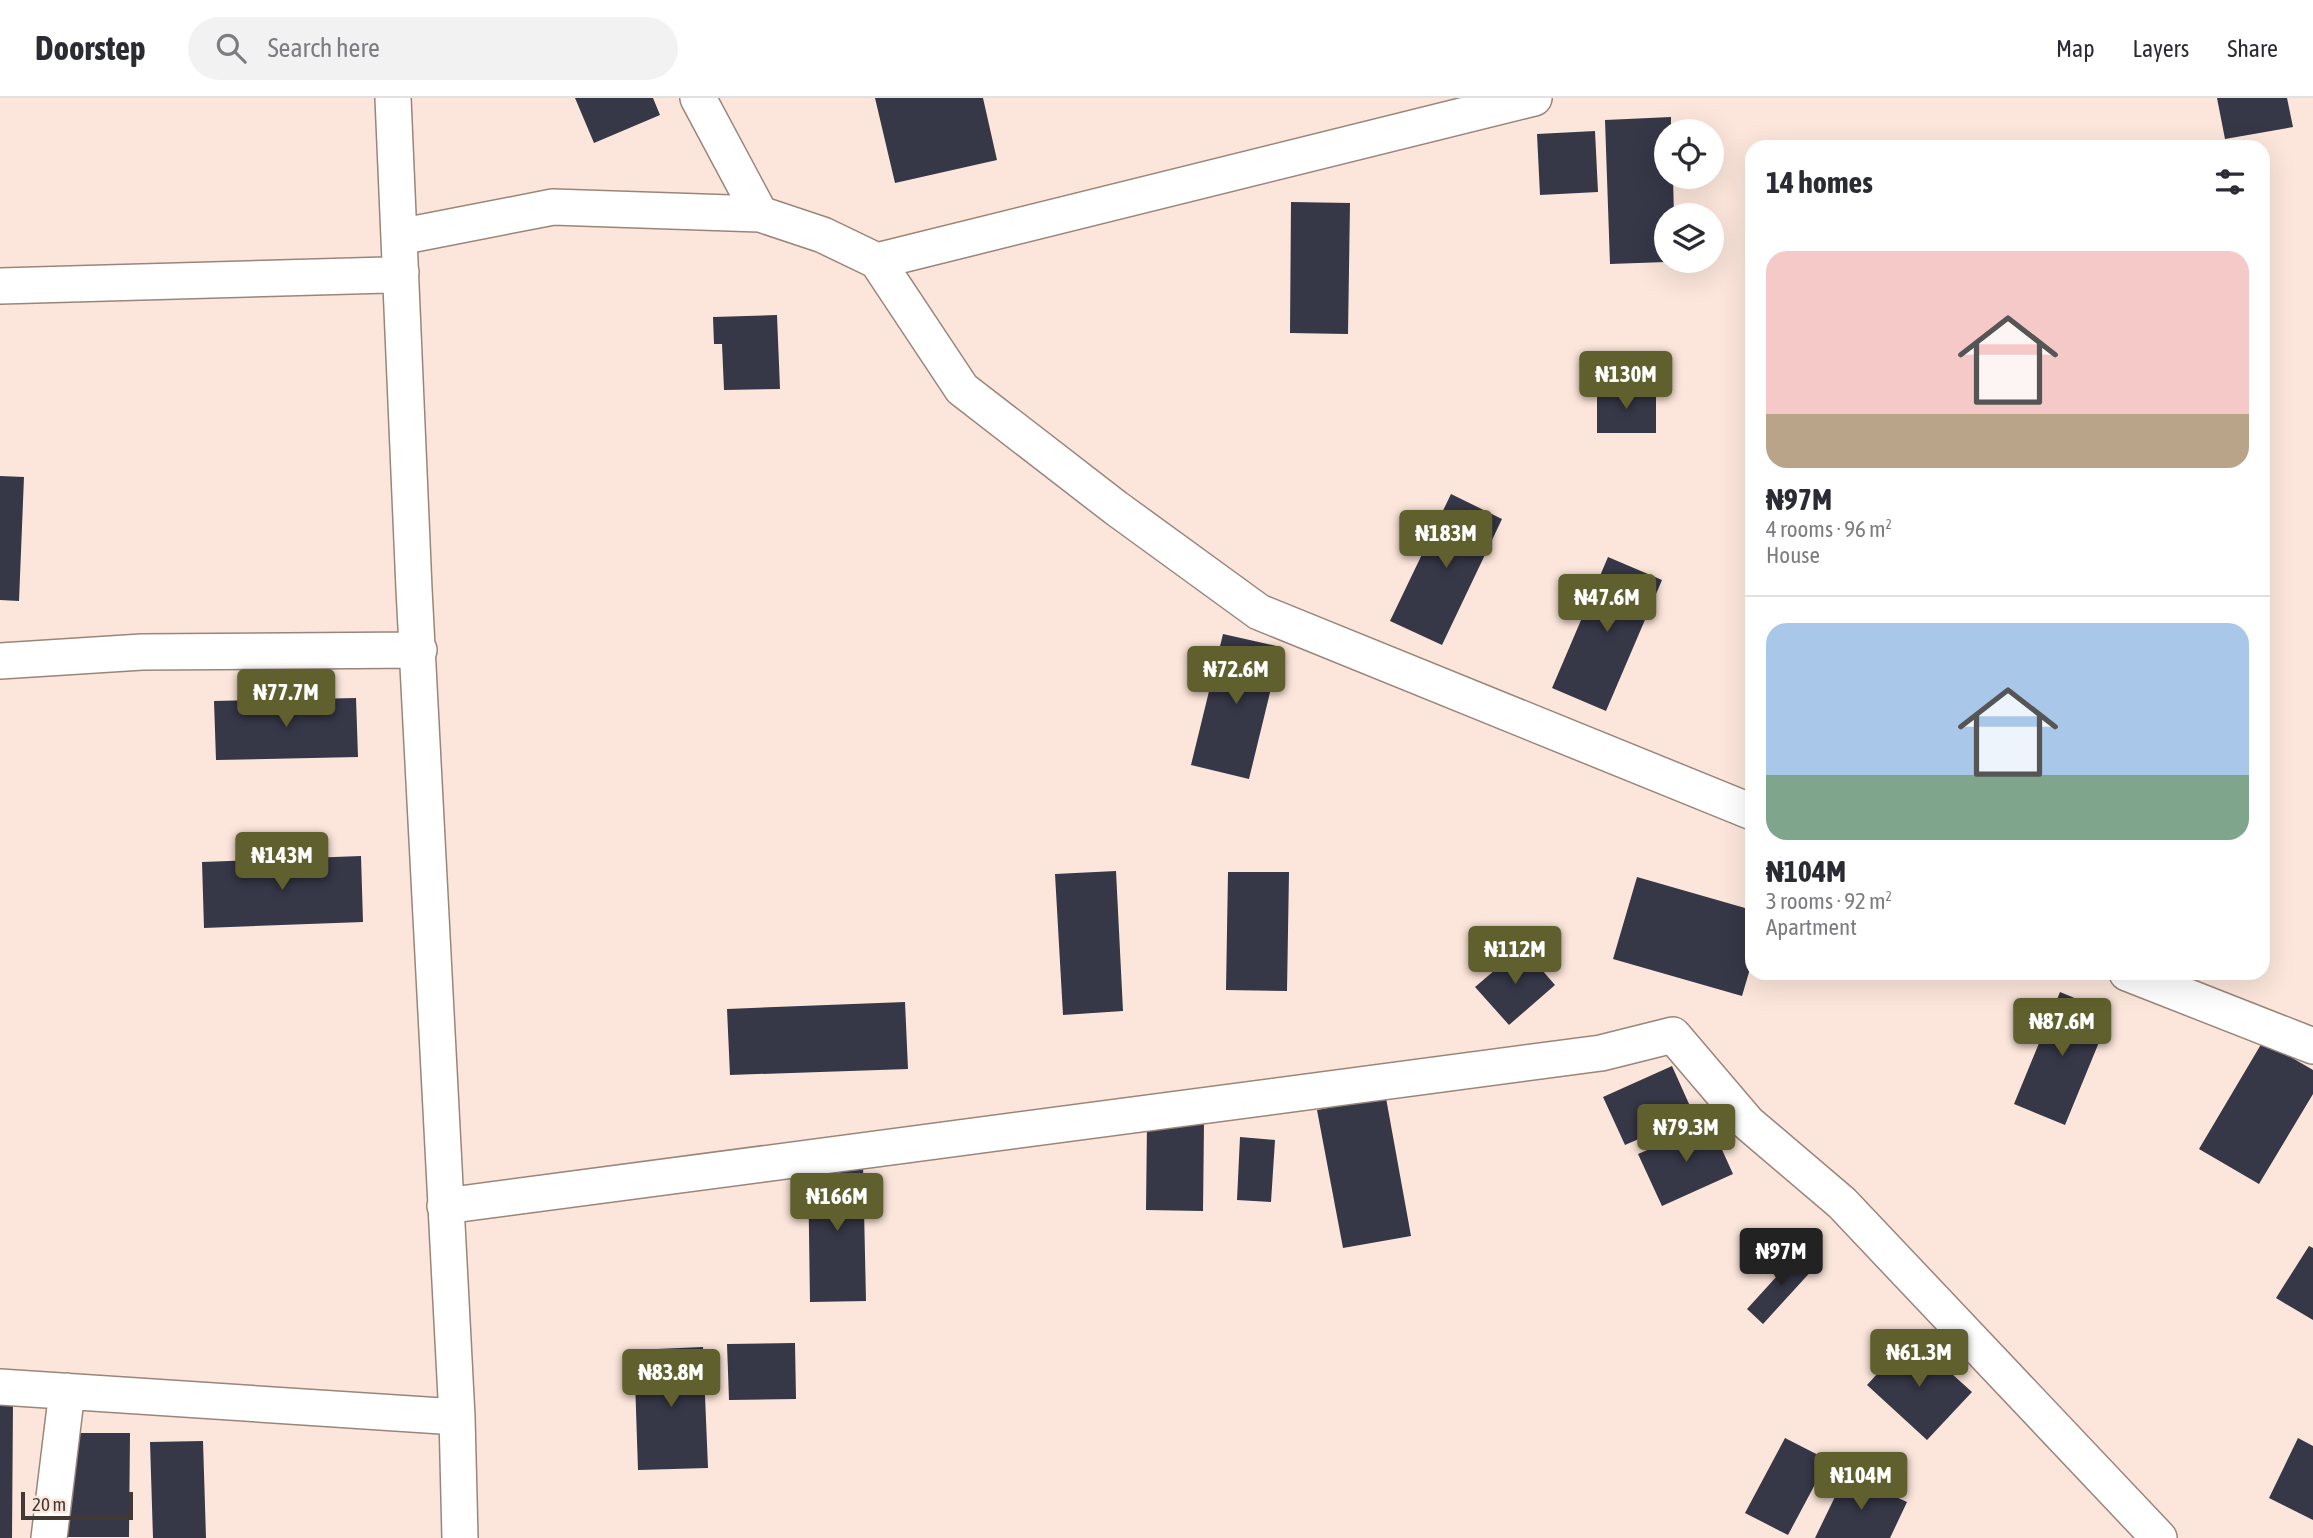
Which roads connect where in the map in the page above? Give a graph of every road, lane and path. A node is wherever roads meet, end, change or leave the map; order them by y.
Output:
1 (393, 98) edge
2 (698, 98) edge
3 (1534, 98) edge
4 (760, 215) junction
5 (399, 237) junction
6 (877, 261) junction
7 (401, 272) junction
8 (0, 286) edge
9 (419, 650) junction
10 (0, 661) edge
11 (1745, 808) edge
12 (2145, 980) edge
13 (2313, 1046) edge
14 (445, 1206) junction
15 (0, 1387) edge
16 (67, 1391) junction
17 (457, 1417) junction
18 (49, 1538) edge
19 (460, 1538) edge
20 (2159, 1538) edge

1 - 5 street
2 - 4 street
3 - 6 street
4 - 5 street
4 - 6 street
5 - 7 street
6 - 11 street
7 - 8 street
7 - 9 street
9 - 10 street
9 - 14 street
12 - 13 street
14 - 17 street
14 - 20 street
15 - 16 street
16 - 17 street
16 - 18 street
17 - 19 street

